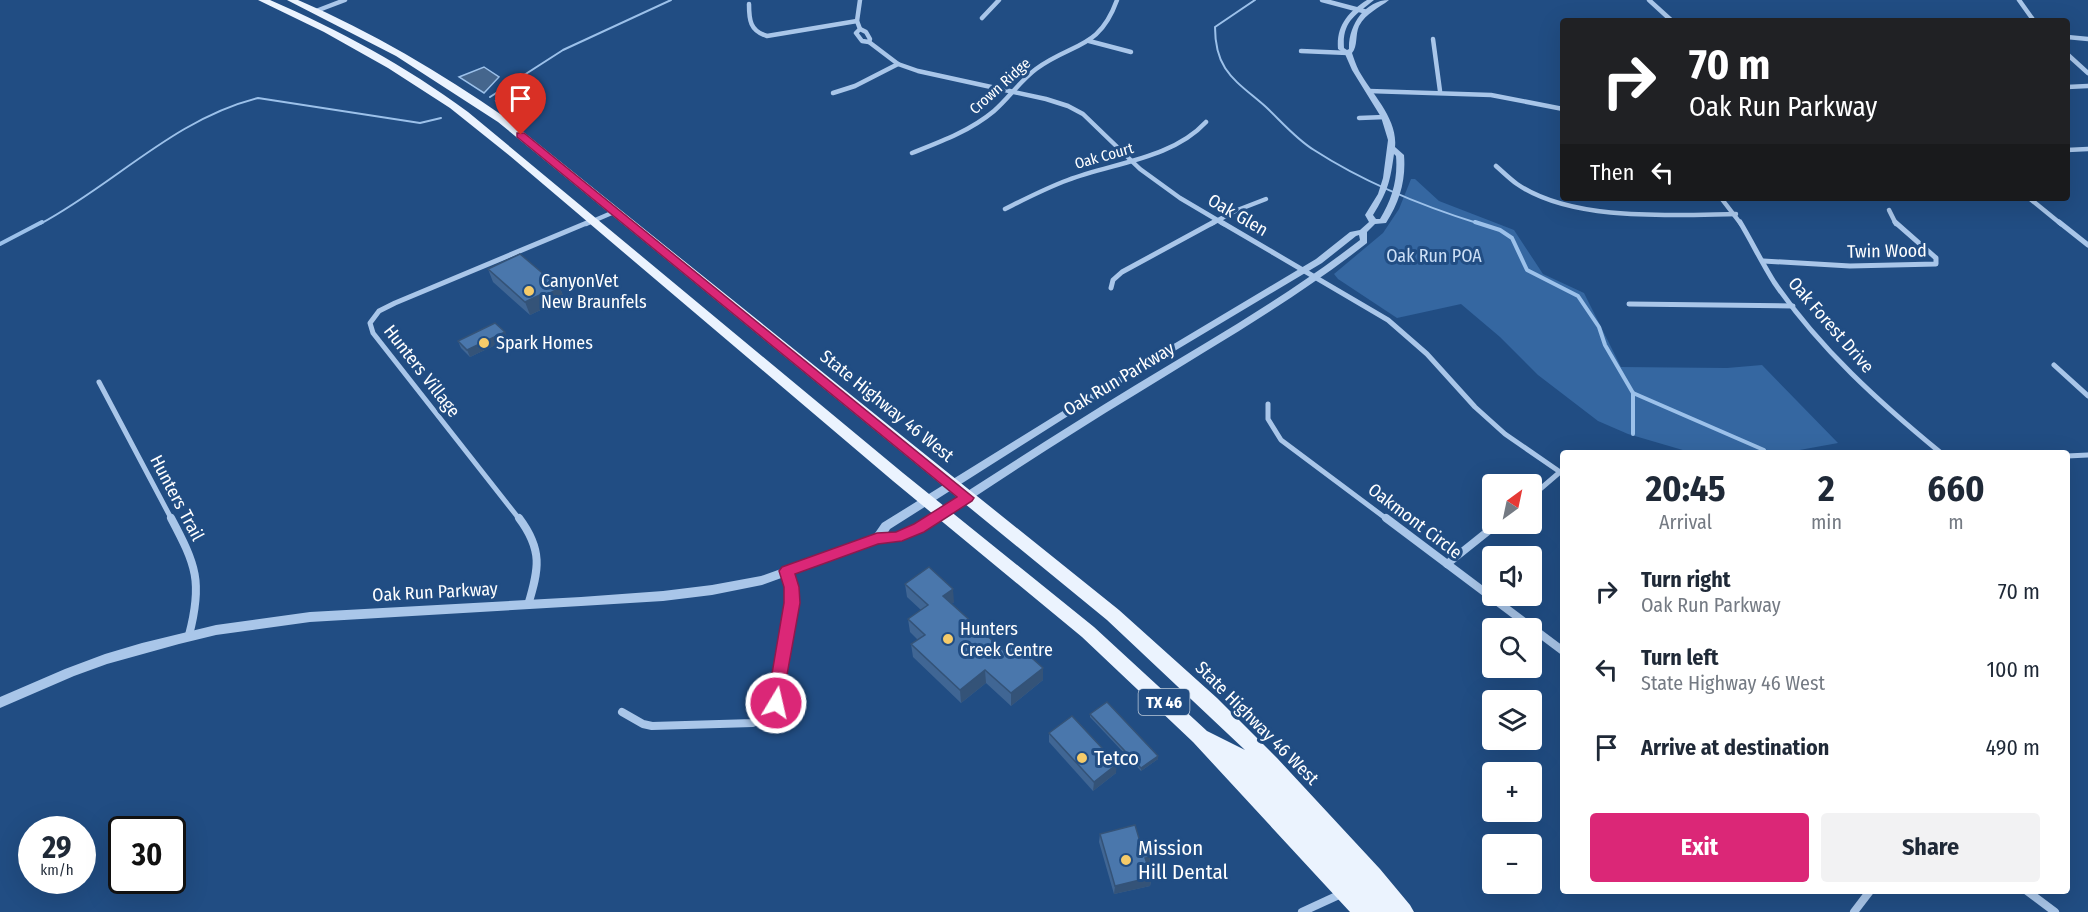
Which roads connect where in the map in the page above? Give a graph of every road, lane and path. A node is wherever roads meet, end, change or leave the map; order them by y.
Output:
1 (291, 0) edge
2 (345, 0) edge
3 (860, 0) edge
4 (999, 0) edge
5 (1117, 0) edge
6 (1322, 0) edge
7 (1371, 0) edge
8 (1386, 0) edge
9 (1649, 0) edge
10 (2019, 0) edge
11 (264, 1) edge
12 (749, 4) dead end
13 (1356, 9) junction
14 (316, 11) junction
15 (1367, 12) junction
16 (982, 18) dead end
17 (1669, 18) edge
18 (2032, 18) edge
19 (856, 21) junction
20 (2070, 37) edge
21 (1433, 39) dead end
22 (2088, 39) edge
23 (1089, 42) junction
24 (1301, 51) dead end
25 (1131, 52) dead end
26 (1348, 53) junction
27 (2070, 57) edge
28 (898, 64) junction
29 (2088, 73) edge
30 (2088, 86) edge
31 (2070, 87) edge
32 (1369, 91) junction
33 (1440, 91) junction
34 (1013, 92) junction
35 (834, 93) dead end
36 (1560, 108) edge
37 (1385, 117) junction
38 (1359, 118) dead end
39 (1206, 122) dead end
40 (1392, 149) junction
41 (2088, 149) edge
42 (2070, 150) edge
43 (912, 153) dead end
44 (1131, 161) junction
45 (1496, 166) dead end
46 (1266, 199) dead end
47 (1560, 201) edge
48 (1562, 201) edge
49 (1725, 201) edge
50 (2034, 201) edge
51 (1005, 209) dead end
52 (1889, 210) dead end
53 (614, 212) junction
54 (1736, 214) junction
55 (593, 220) junction
56 (1217, 220) junction
57 (1373, 222) junction
58 (1364, 232) junction
59 (2088, 245) edge
60 (1763, 261) junction
61 (1304, 269) junction
62 (1315, 276) junction
63 (1111, 288) dead end
64 (1629, 304) dead end
65 (1793, 306) junction
66 (2054, 364) dead end
67 (99, 382) dead end
68 (2088, 396) edge
69 (1268, 404) dead end
70 (1937, 450) edge
71 (2088, 455) edge
72 (2070, 456) edge
73 (1560, 472) edge
74 (1560, 475) edge
75 (952, 486) junction
76 (1542, 488) edge
77 (967, 498) junction
78 (937, 506) junction
79 (1484, 534) edge
80 (877, 539) junction
81 (1447, 564) junction
82 (787, 571) junction
83 (528, 605) junction
84 (189, 635) junction
85 (1560, 649) edge
86 (0, 703) edge
87 (622, 712) dead end
88 (1200, 736) junction
89 (1372, 876) junction
90 (1347, 892) junction
91 (1868, 894) edge
92 (2031, 894) edge
93 (1302, 912) edge
94 (1364, 912) edge
95 (1386, 912) edge
96 (1403, 912) edge
97 (1854, 912) edge
98 (2055, 912) edge

1 - 14 main road, State Highway 46 West / TX 46
2 - 14 street
3 - 19 street
4 - 16 street
5 - 23 street, Crown Ridge
6 - 13 street
7 - 13 street, Oak Run Parkway
8 - 15 street
9 - 17 street
10 - 18 street
11 - 14 main road
11 - 55 main road, TX 46
12 - 19 street
13 - 15 street
13 - 26 street, Oak Run Parkway
14 - 53 main road, State Highway 46 West / TX 46
15 - 26 street
19 - 28 street, Oak Glen
20 - 22 street
21 - 33 street
23 - 25 street
23 - 34 street, Crown Ridge
24 - 26 street
26 - 32 street, Oak Run Parkway
27 - 29 street
28 - 34 street, Oak Glen
28 - 35 street
30 - 31 street
32 - 33 street
32 - 37 street, Oak Run Parkway
33 - 36 street
34 - 43 street, Crown Ridge
34 - 44 street, Oak Glen
37 - 38 street
37 - 40 street, Oak Run Parkway
39 - 44 street, Oak Court
40 - 57 street, Oak Run Parkway
40 - 57 street, Oak Run Parkway
41 - 42 street
44 - 51 street, Oak Court
44 - 56 street, Oak Glen
45 - 47 street
46 - 56 street
48 - 54 street
49 - 54 street, Oak Forest Drive
50 - 59 street
52 - 60 street, Twin Wood
53 - 55 street, Hunters Village
53 - 75 main road, State Highway 46 West / TX 46
54 - 60 street, Oak Forest Drive
55 - 78 main road, TX 46
55 - 83 street, Hunters Village
56 - 61 street, Oak Glen
56 - 63 street
57 - 58 street, Oak Run Parkway
58 - 61 street, Oak Run Parkway
58 - 62 street, Oak Run Parkway
60 - 65 street, Oak Forest Drive
61 - 62 street, Oak Glen
61 - 75 street, Oak Run Parkway
62 - 73 street, Oak Glen
62 - 77 street, Oak Run Parkway
64 - 65 street
65 - 70 street, Oak Forest Drive
66 - 68 street
67 - 84 street, Hunters Trail
69 - 81 street, Oakmont Circle
71 - 72 street
74 - 76 street
75 - 77 main road, State Highway 46 West / TX 46
75 - 78 street, Oak Run Parkway
77 - 78 street, Oak Run Parkway
77 - 89 main road, State Highway 46 West / TX 46
78 - 80 street, Oak Run Parkway
78 - 80 street, Oak Run Parkway
78 - 88 main road, TX 46
79 - 81 street
80 - 82 street, Oak Run Parkway
81 - 85 street, Oakmont Circle
82 - 83 street, Oak Run Parkway
82 - 87 street
83 - 84 street, Oak Run Parkway
84 - 86 street, Oak Run Parkway
88 - 89 main road
88 - 90 main road, TX 46
89 - 96 main road, State Highway 46 West / TX 46
90 - 93 street
90 - 94 main road, TX 46
90 - 95 main road
91 - 97 street
92 - 98 street

